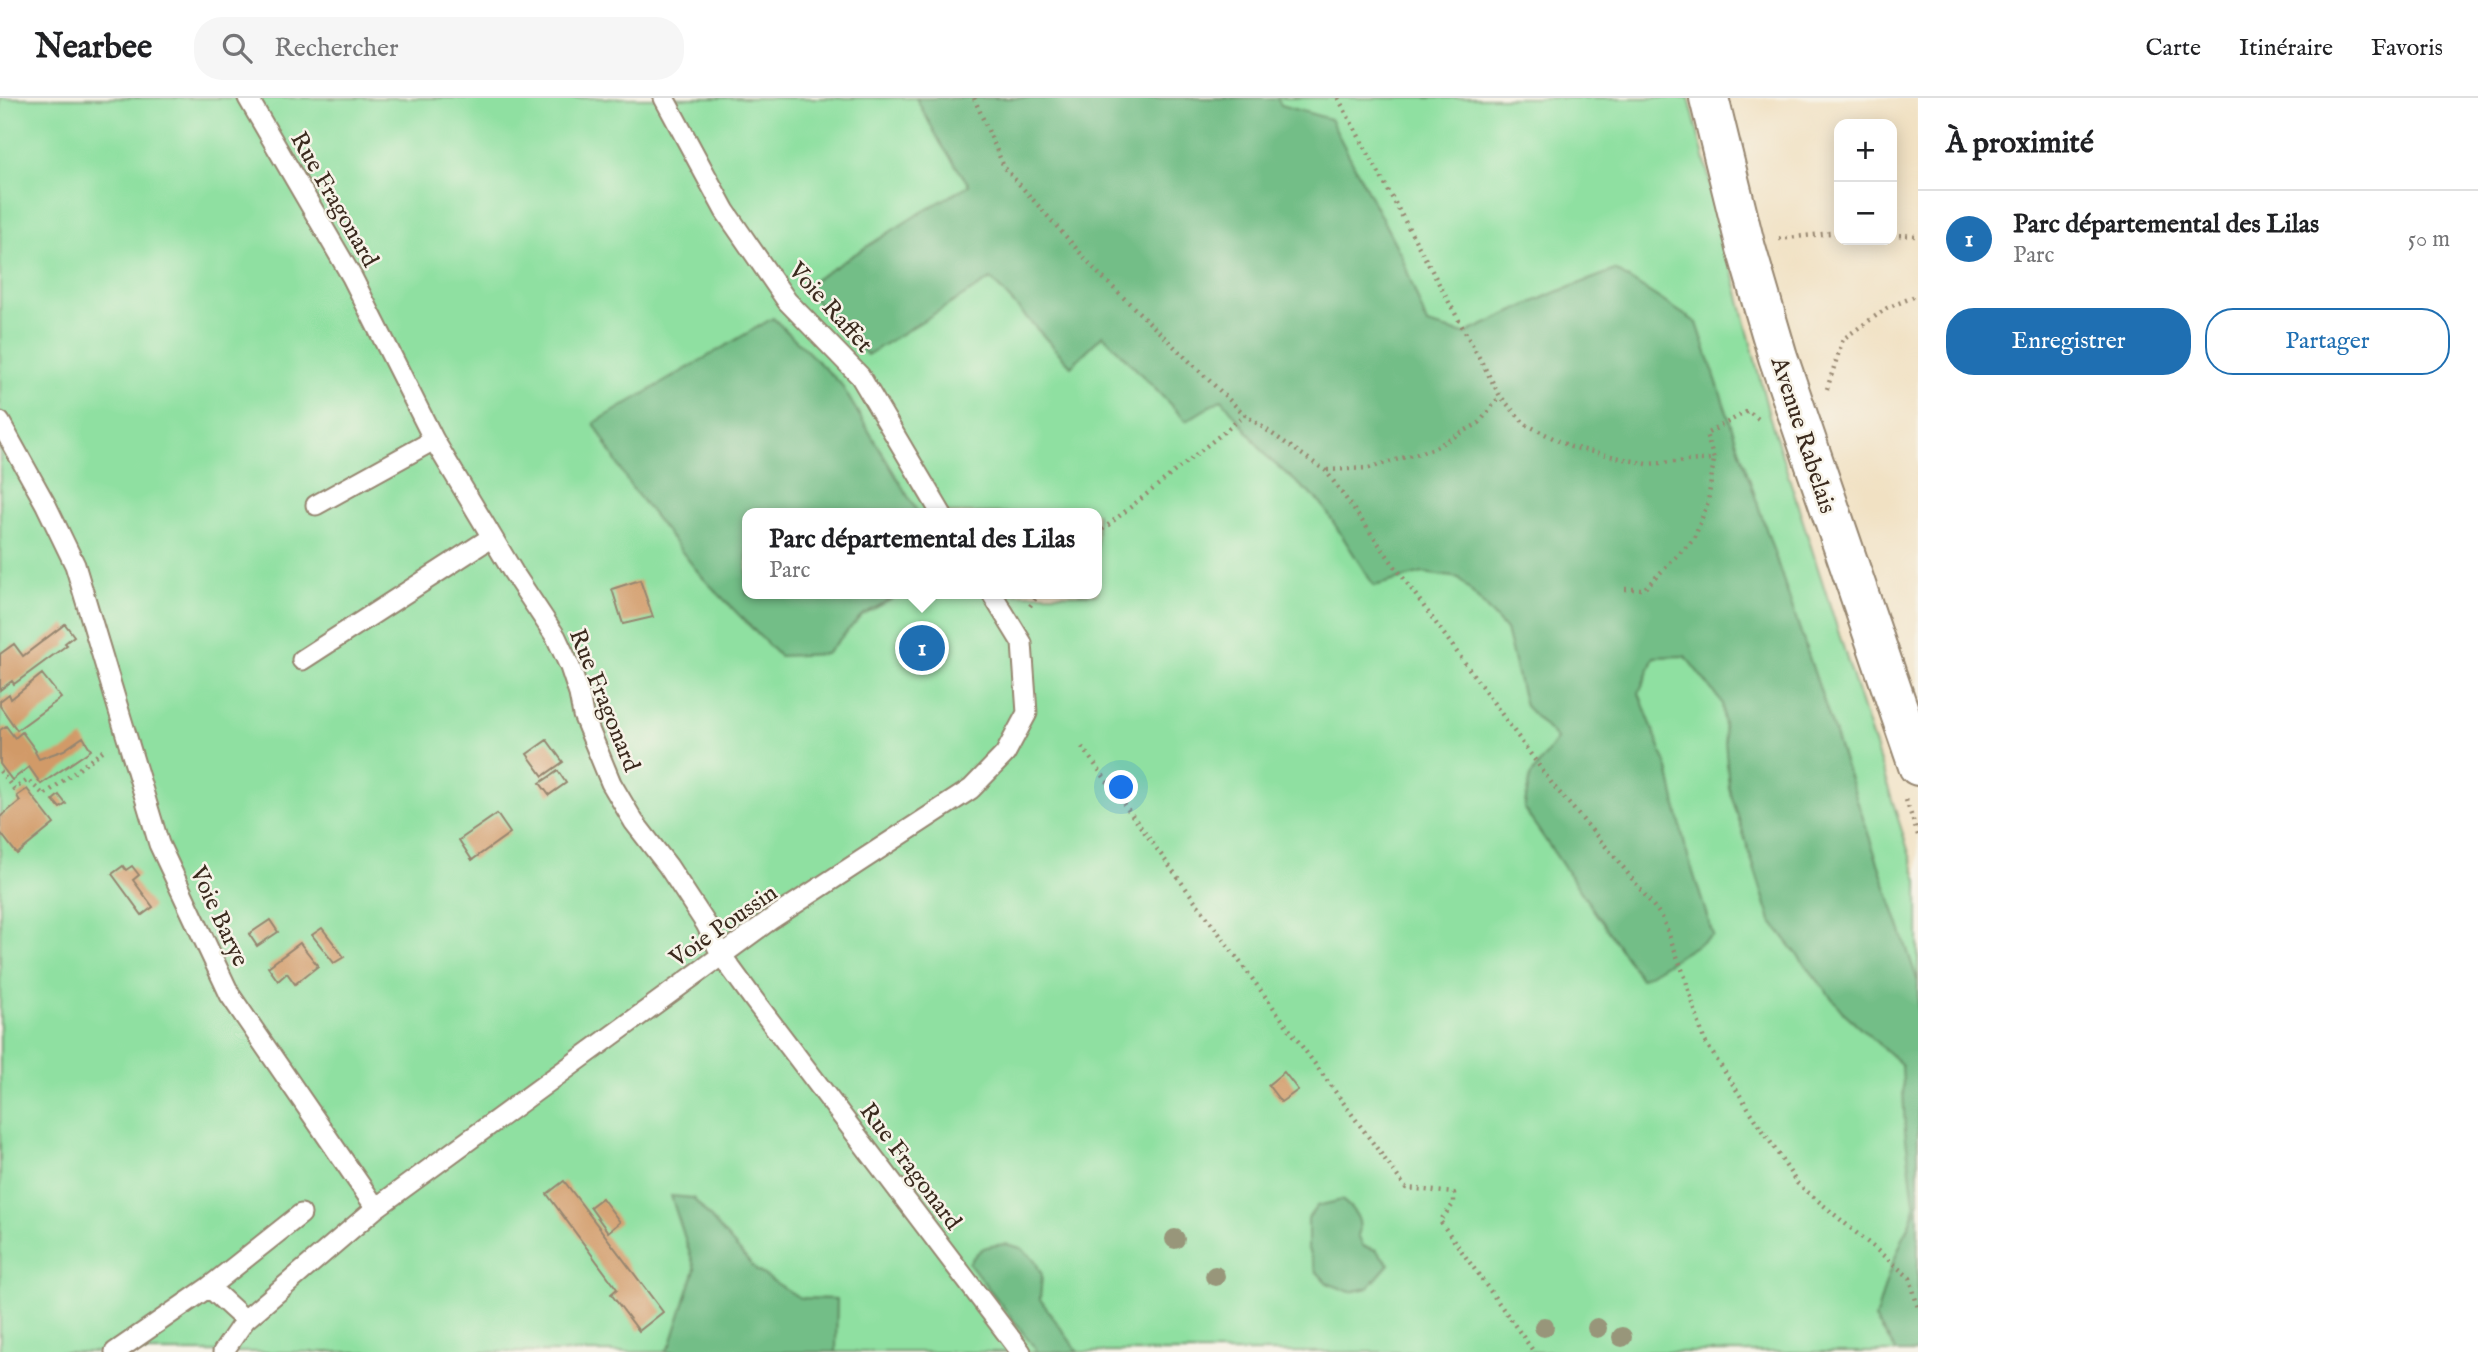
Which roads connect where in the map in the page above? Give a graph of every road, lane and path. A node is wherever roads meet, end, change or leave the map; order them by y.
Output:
1 (248, 98) edge
2 (664, 98) edge
3 (974, 98) edge
4 (1338, 98) edge
5 (1709, 98) edge
6 (1897, 235) edge
7 (1918, 236) edge
8 (1918, 295) edge
9 (1500, 396) junction
10 (1796, 411) junction
11 (1245, 415) junction
12 (0, 422) edge
13 (434, 440) junction
14 (1714, 459) junction
15 (1326, 471) junction
16 (316, 505) dead end
17 (938, 508) edge
18 (1102, 530) edge
19 (492, 537) junction
20 (1625, 589) dead end
21 (995, 599) edge
22 (302, 660) dead end
23 (124, 735) junction
24 (1082, 747) dead end
25 (1918, 766) edge
26 (0, 771) edge
27 (723, 956) junction
28 (376, 1208) junction
29 (301, 1214) dead end
30 (209, 1287) junction
31 (1918, 1308) edge
32 (245, 1320) junction
33 (114, 1352) edge
34 (223, 1352) edge
35 (1021, 1352) edge
36 (1534, 1352) edge

1 - 13 lane, Rue Fragonard
2 - 17 lane, Voie Raffet
3 - 11 path
4 - 9 path
5 - 10 street, Avenue Rabelais
6 - 7 path
8 - 10 path
9 - 14 path
9 - 15 path
10 - 14 path
10 - 25 street, Avenue Rabelais
11 - 15 path
11 - 18 path
12 - 23 lane, Voie Barye
13 - 16 lane
13 - 19 lane, Rue Fragonard
14 - 20 path
15 - 31 path
19 - 22 lane
19 - 27 lane, Rue Fragonard
21 - 27 lane, Voie Poussin
23 - 26 path
23 - 28 lane, Voie Barye
24 - 36 path
27 - 28 lane, Voie Poussin
27 - 35 lane, Rue Fragonard
28 - 32 lane
29 - 30 lane
30 - 32 lane
30 - 33 lane
32 - 34 lane

